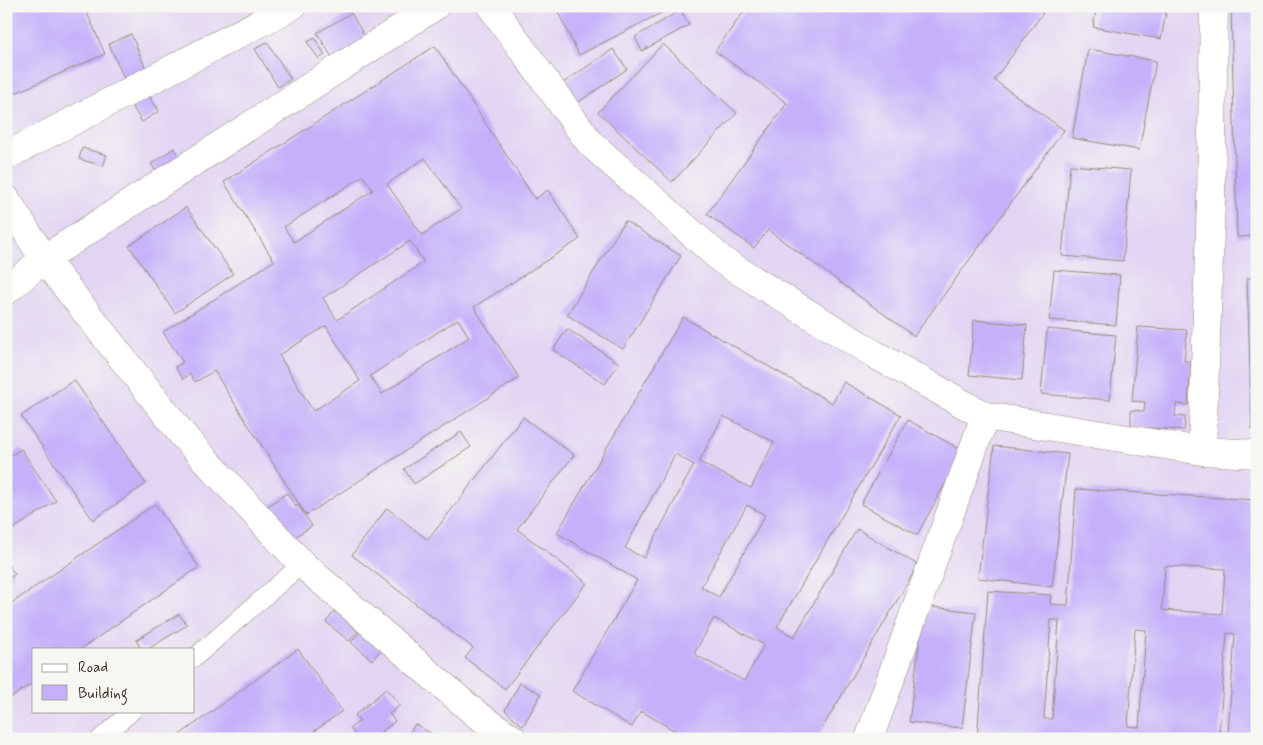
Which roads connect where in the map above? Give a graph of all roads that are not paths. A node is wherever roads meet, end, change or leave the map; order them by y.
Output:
1 (292, 6) edge
2 (434, 6) edge
3 (490, 6) edge
4 (1214, 6) edge
5 (6, 156) edge
6 (6, 200) edge
7 (44, 259) junction
8 (6, 291) edge
9 (985, 416) junction
10 (1202, 451) junction
11 (1257, 454) edge
12 (302, 564) junction
13 (195, 657) edge
14 (131, 712) edge
15 (100, 739) edge
16 (513, 739) edge
17 (868, 739) edge

1 - 5 street
2 - 7 street
3 - 9 street
4 - 10 street
6 - 7 street
7 - 8 street
7 - 12 street
9 - 10 street
9 - 17 street
10 - 11 street
12 - 13 lane
12 - 16 street
14 - 15 lane

